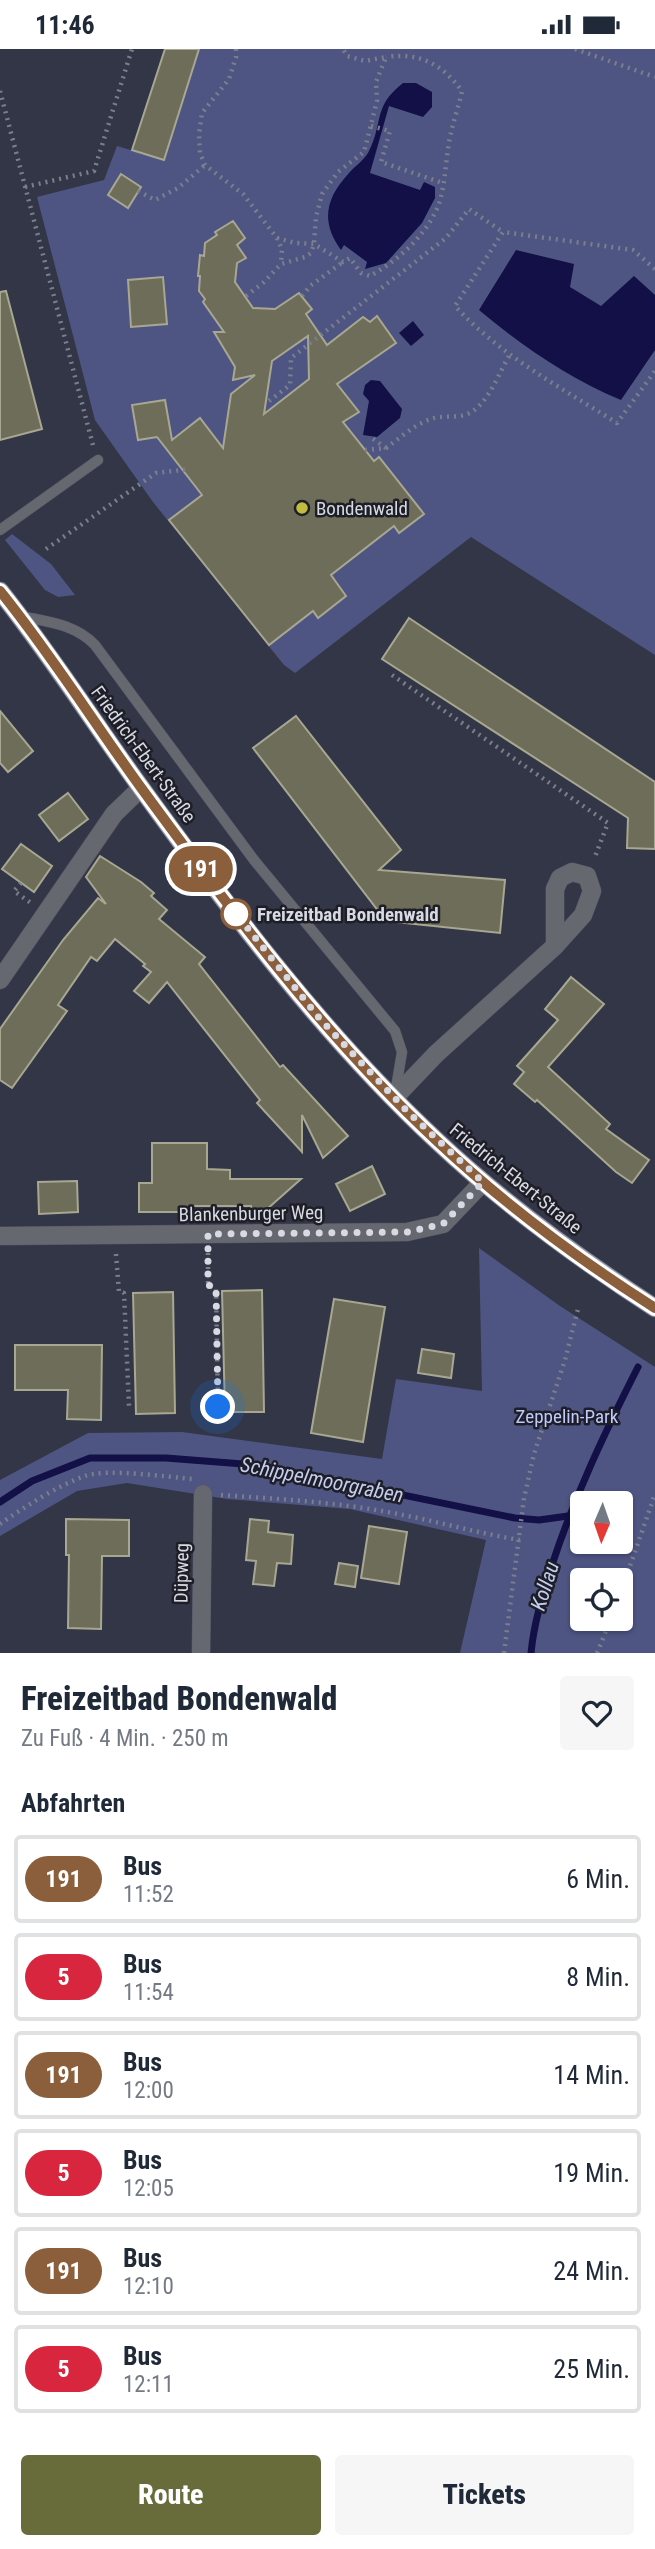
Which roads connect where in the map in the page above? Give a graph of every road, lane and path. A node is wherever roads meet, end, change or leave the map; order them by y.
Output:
1 (132, 49) edge
2 (236, 49) edge
3 (343, 49) edge
4 (575, 49) edge
5 (386, 57) junction
6 (655, 77) edge
7 (0, 91) edge
8 (377, 127) junction
9 (205, 165) junction
10 (443, 183) junction
11 (25, 187) junction
12 (138, 191) dead end
13 (503, 232) junction
14 (277, 238) junction
15 (314, 244) junction
16 (343, 262) junction
17 (281, 264) junction
18 (655, 269) edge
19 (246, 296) dead end
20 (302, 296) dead end
21 (509, 356) junction
22 (655, 371) edge
23 (269, 401) dead end
24 (369, 436) dead end
25 (386, 448) junction
26 (365, 450) dead end
27 (98, 460) joint
28 (190, 469) dead end
29 (0, 530) edge
30 (46, 549) dead end
31 (0, 591) edge
32 (20, 616) junction
33 (392, 675) dead end
34 (141, 788) junction
35 (587, 876) junction
36 (21, 883) dead end
37 (46, 913) junction
38 (555, 946) junction
39 (0, 980) edge
40 (394, 1098) junction
41 (483, 1182) junction
42 (208, 1234) junction
43 (115, 1235) junction
44 (0, 1236) edge
45 (655, 1307) edge
46 (578, 1309) dead end
47 (129, 1406) dead end
48 (218, 1407) dead end
49 (203, 1494) junction
50 (655, 1494) edge
51 (0, 1524) edge
52 (520, 1540) junction
53 (629, 1568) edge
54 (606, 1631) edge
55 (201, 1653) edge
56 (504, 1653) edge
57 (597, 1653) edge

1 - 11 path
2 - 9 path
3 - 5 path
4 - 6 path
5 - 8 path
5 - 10 path
7 - 11 path
8 - 10 path
8 - 15 path
9 - 12 path
9 - 14 path
10 - 16 path
11 - 27 path
13 - 18 path
13 - 21 path
13 - 23 path
14 - 15 path
14 - 17 path
15 - 16 path
15 - 17 path
16 - 20 path
17 - 19 path
21 - 22 path
21 - 25 path
24 - 25 path
25 - 26 path
27 - 29 lane
28 - 30 path
31 - 32 main road, Friedrich-Ebert-Straße
32 - 34 main road, Friedrich-Ebert-Straße
32 - 40 lane
33 - 35 path
34 - 37 street
34 - 40 main road, Friedrich-Ebert-Straße
35 - 38 street
35 - 38 street
36 - 37 path
37 - 39 street
38 - 40 street
40 - 41 main road, Friedrich-Ebert-Straße
41 - 42 street, Blankenburger Weg
41 - 45 main road, Friedrich-Ebert-Straße
42 - 43 street, Blankenburger Weg
42 - 48 path
43 - 44 street, Blankenburger Weg
43 - 47 path
46 - 52 path
49 - 51 path
49 - 52 path
49 - 55 street, Düpweg
50 - 53 path
52 - 56 path
54 - 57 path

